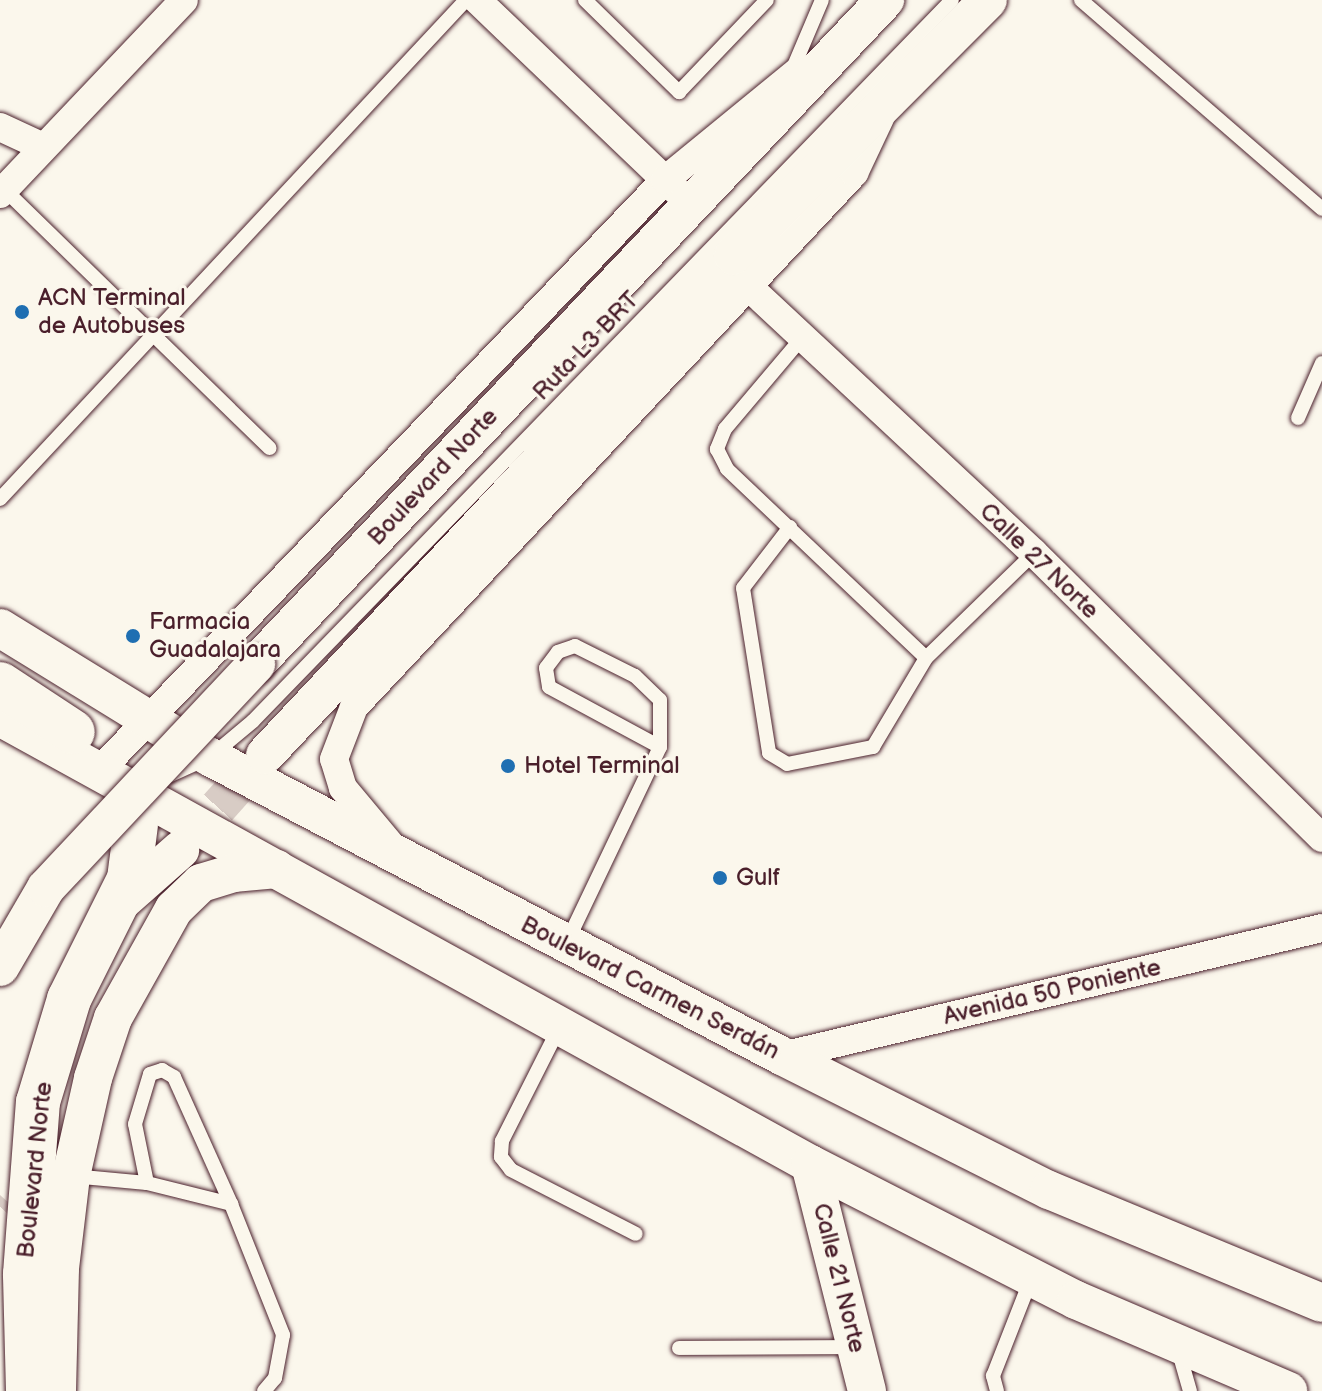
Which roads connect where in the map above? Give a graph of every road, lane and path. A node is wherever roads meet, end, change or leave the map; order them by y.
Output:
1 (184, 0) edge
2 (466, 0) edge
3 (477, 0) edge
4 (585, 0) edge
5 (767, 0) edge
6 (822, 0) edge
7 (885, 0) edge
8 (898, 0) edge
9 (952, 0) edge
10 (988, 0) edge
11 (1081, 0) edge
12 (786, 93) junction
13 (888, 102) junction
14 (0, 127) edge
15 (43, 147) junction
16 (2, 191) edge
17 (677, 192) junction
18 (1322, 209) edge
19 (751, 289) junction
20 (149, 336) junction
21 (801, 339) junction
22 (1322, 363) edge
23 (1298, 418) dead end
24 (269, 448) dead end
25 (0, 499) edge
26 (790, 527) junction
27 (1034, 553) junction
28 (0, 628) edge
29 (926, 658) junction
30 (0, 684) edge
31 (0, 717) edge
32 (145, 719) junction
33 (73, 732) dead end
34 (660, 747) junction
35 (265, 755) tunnel mouth
36 (210, 757) junction
37 (120, 793) junction
38 (1322, 838) edge
39 (180, 850) tunnel mouth
40 (411, 867) junction
41 (277, 869) junction
42 (110, 912) junction
43 (1322, 928) edge
44 (567, 943) junction
45 (0, 967) edge
46 (560, 1026) junction
47 (782, 1056) junction
48 (31, 1161) junction
49 (810, 1164) junction
50 (71, 1176) junction
51 (147, 1183) junction
52 (6, 1200) dead end
53 (231, 1204) junction
54 (636, 1234) dead end
55 (1032, 1278) junction
56 (1322, 1303) edge
57 (1176, 1343) junction
58 (856, 1347) junction
59 (679, 1348) dead end
60 (28, 1391) edge
61 (57, 1391) edge
62 (264, 1391) edge
63 (867, 1391) edge
64 (997, 1391) edge
65 (1190, 1391) edge
66 (1288, 1391) edge

1 - 15 street
2 - 20 lane
3 - 17 street
4 - 5 lane
6 - 12 lane
7 - 8 lane
7 - 12 main road, Boulevard Norte
9 - 36 lane, Ruta L3 BRT
10 - 13 main road
11 - 18 lane
12 - 17 main road, Boulevard Norte
13 - 19 street
13 - 35 main road
14 - 15 street
15 - 16 street
16 - 20 lane
17 - 32 street, Boulevard Norte
17 - 45 main road, Boulevard Norte, bridge
19 - 21 street, Calle 27 Norte
19 - 40 street
20 - 24 lane
20 - 25 lane
21 - 26 lane
21 - 27 street, Calle 27 Norte
22 - 23 lane
26 - 29 lane
26 - 29 lane
27 - 29 lane
27 - 38 street, Calle 27 Norte
28 - 32 main road, Boulevard Carmen Serdán
30 - 33 main road
31 - 37 main road
32 - 36 main road, Boulevard Carmen Serdán
32 - 37 street, Boulevard Norte
34 - 34 lane
34 - 44 lane
36 - 37 lane, Ruta L3 BRT
36 - 40 main road, Boulevard Carmen Serdán
37 - 41 main road
37 - 42 main road
39 - 42 main road, Boulevard Norte
40 - 44 main road, Boulevard Carmen Serdán
41 - 46 main road
41 - 50 main road
42 - 48 main road, Boulevard Norte
43 - 47 street, Avenida 50 Poniente
44 - 47 main road, Boulevard Carmen Serdán
46 - 49 main road
46 - 54 lane
47 - 56 main road, Boulevard Carmen Serdán
48 - 52 main road
48 - 60 main road, Boulevard Norte
49 - 55 main road
49 - 58 main road, Calle 21 Norte
50 - 51 lane
50 - 61 main road
51 - 53 lane
51 - 53 lane
53 - 62 lane
55 - 57 main road
55 - 64 lane
57 - 65 lane
57 - 66 main road
58 - 59 lane
58 - 63 main road, Calle 21 Norte

